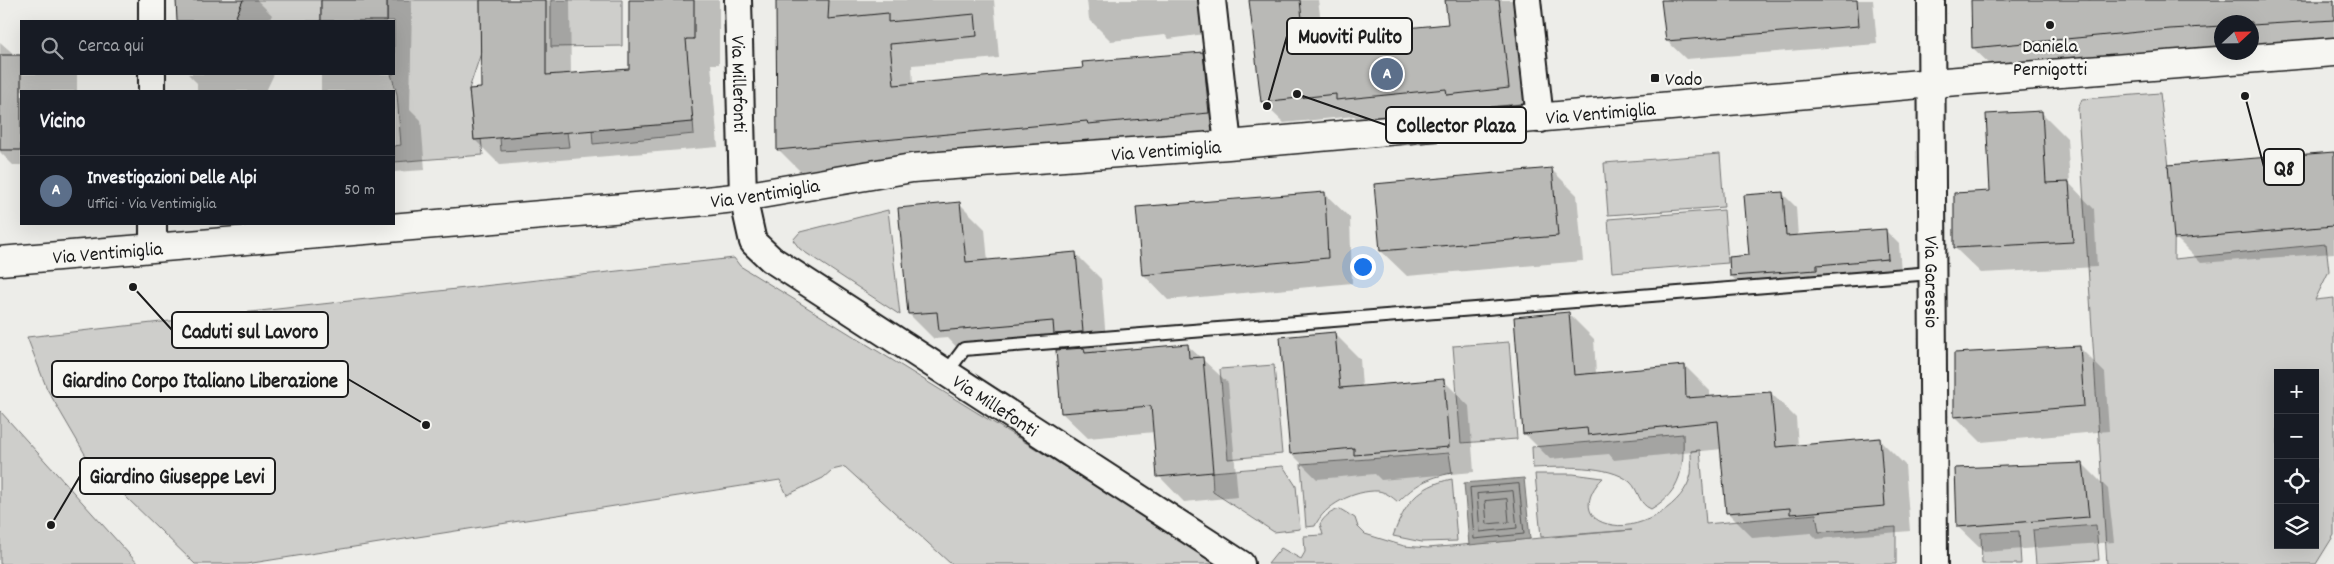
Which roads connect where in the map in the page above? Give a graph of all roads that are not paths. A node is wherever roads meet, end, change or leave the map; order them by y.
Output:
1 (152, 0) edge
2 (738, 0) edge
3 (1212, 0) edge
4 (1527, 0) edge
5 (1931, 0) edge
6 (152, 20) edge
7 (2334, 52) edge
8 (152, 75) edge
9 (1932, 83) junction
10 (152, 90) edge
11 (1540, 119) junction
12 (1228, 146) junction
13 (743, 197) junction
14 (395, 220) edge
15 (319, 225) edge
16 (153, 236) edge
17 (0, 261) edge
18 (1932, 273) junction
19 (947, 372) junction
20 (1241, 564) edge
21 (1934, 564) edge

1 - 6 street
2 - 13 street, Via Millefonti
3 - 12 street
4 - 11 street
5 - 9 street, Via Garessio
7 - 9 street, Via Ventimiglia
8 - 10 street
9 - 11 street, Via Ventimiglia
9 - 18 street, Via Garessio
11 - 12 street, Via Ventimiglia
12 - 13 street, Via Ventimiglia
13 - 14 street, Via Ventimiglia
13 - 19 street, Via Millefonti
15 - 16 street, Via Ventimiglia
16 - 17 street, Via Ventimiglia
18 - 19 lane
18 - 21 street, Via Garessio
19 - 20 street, Via Millefonti

